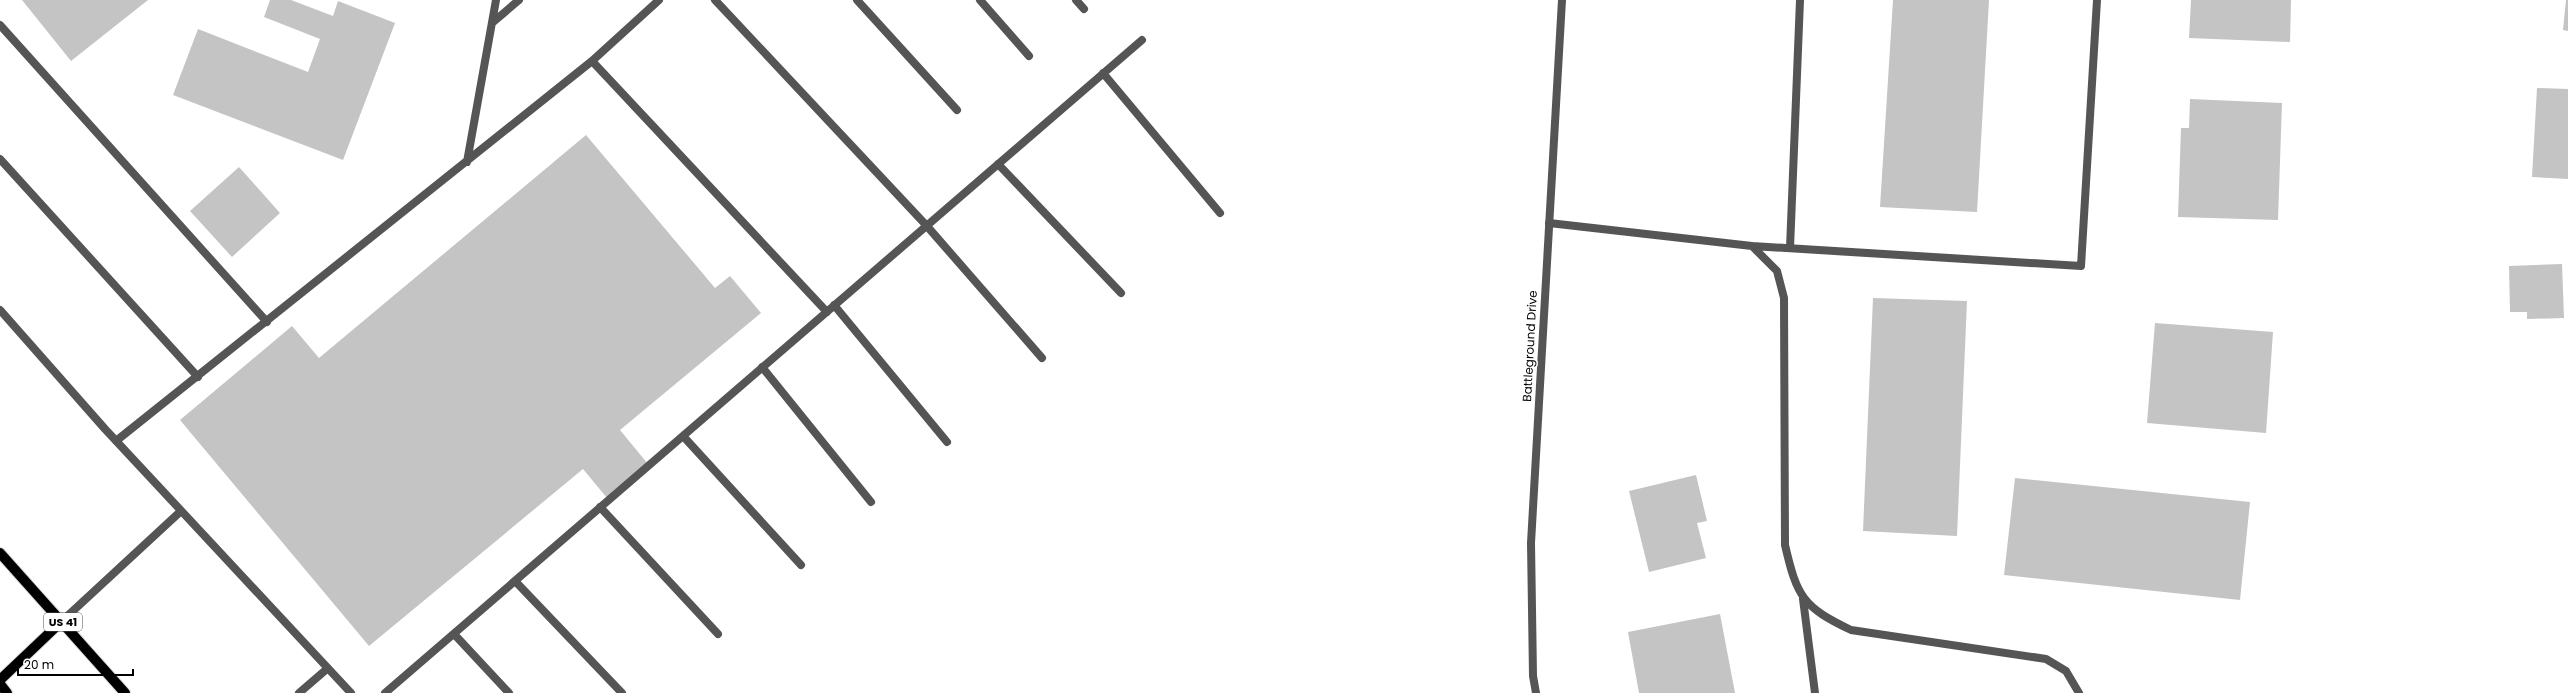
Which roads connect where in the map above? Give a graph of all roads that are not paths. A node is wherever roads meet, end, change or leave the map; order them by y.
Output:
1 (496, 0) edge
2 (519, 0) edge
3 (659, 0) edge
4 (714, 0) edge
5 (857, 0) edge
6 (980, 0) edge
7 (1076, 0) edge
8 (1562, 0) edge
9 (1800, 0) edge
10 (2097, 0) edge
11 (1084, 9) dead end
12 (492, 23) junction
13 (0, 26) edge
14 (1142, 40) dead end
15 (1029, 56) dead end
16 (592, 61) junction
17 (1103, 73) junction
18 (957, 110) dead end
19 (0, 159) edge
20 (467, 162) junction
21 (998, 164) junction
22 (1220, 213) dead end
23 (1549, 223) junction
24 (926, 226) junction
25 (1752, 246) junction
26 (1790, 248) junction
27 (1121, 293) dead end
28 (834, 305) junction
29 (0, 310) edge
30 (827, 312) junction
31 (267, 322) junction
32 (1042, 358) dead end
33 (762, 367) junction
34 (198, 377) junction
35 (683, 436) junction
36 (116, 441) junction
37 (947, 442) dead end
38 (871, 502) dead end
39 (600, 507) junction
40 (181, 511) junction
41 (0, 553) edge
42 (801, 565) dead end
43 (515, 581) junction
44 (1803, 599) junction
45 (62, 622) junction
46 (454, 634) junction
47 (718, 634) dead end
48 (328, 668) junction
49 (0, 680) edge
50 (0, 684) edge
51 (8, 693) edge
52 (124, 693) edge
53 (299, 693) edge
54 (351, 693) edge
55 (385, 693) edge
56 (508, 693) edge
57 (622, 693) edge
58 (1536, 693) edge
59 (1815, 693) edge
60 (2079, 693) edge

1 - 12 street
2 - 12 street
3 - 16 street
4 - 24 street
5 - 18 street
6 - 15 street
7 - 11 street
8 - 23 street, Battleground Drive
9 - 26 street
10 - 26 street
12 - 20 street
13 - 31 street
14 - 17 street
16 - 20 street
16 - 30 street
17 - 21 street
17 - 22 street
19 - 34 street
20 - 31 street
21 - 24 street
21 - 27 street
23 - 25 street
23 - 58 street, Battleground Drive
24 - 28 street
24 - 32 street
25 - 26 street
25 - 44 street
28 - 30 street
28 - 37 street
29 - 36 street
30 - 33 street
31 - 34 street
33 - 35 street
33 - 38 street
34 - 36 street
35 - 39 street
35 - 42 street
36 - 40 street
39 - 43 street
39 - 47 street
40 - 45 street
40 - 48 street
41 - 45 main road, US 41
43 - 46 street
43 - 57 street
44 - 59 street
44 - 60 street
45 - 49 main road
45 - 52 main road, US 41
46 - 55 street
46 - 56 street
48 - 53 street
48 - 54 street
50 - 51 main road

